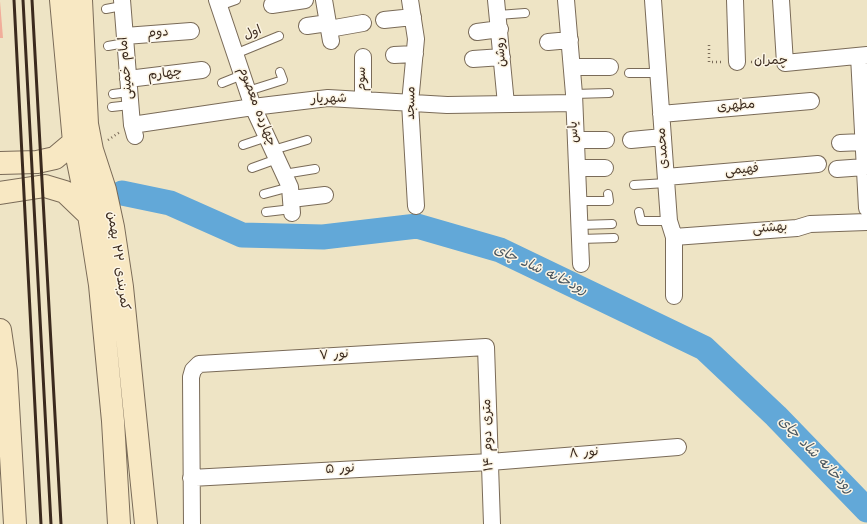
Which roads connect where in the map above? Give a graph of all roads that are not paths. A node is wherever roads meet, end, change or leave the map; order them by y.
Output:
1 (61, 0) edge
2 (80, 0) edge
3 (236, 0) edge
4 (305, 0) edge
5 (410, 0) edge
6 (566, 0) edge
7 (653, 0) edge
8 (735, 0) edge
9 (782, 0) edge
10 (328, 1) edge
11 (122, 3) edge
12 (218, 3) edge
13 (272, 5) dead end
14 (106, 9) dead end
15 (525, 13) dead end
16 (498, 15) edge
17 (413, 17) junction
18 (384, 20) dead end
19 (363, 23) dead end
20 (307, 26) dead end
21 (191, 31) dead end
22 (329, 31) junction
23 (477, 32) dead end
24 (279, 36) dead end
25 (125, 40) junction
26 (570, 40) junction
27 (548, 42) dead end
28 (108, 46) dead end
29 (235, 54) junction
30 (415, 54) junction
31 (394, 55) dead end
32 (863, 55) edge
33 (363, 57) dead end
34 (502, 57) junction
35 (473, 59) dead end
36 (737, 62) road end
37 (572, 67) junction
38 (610, 67) dead end
39 (202, 70) dead end
40 (280, 72) dead end
41 (629, 72) dead end
42 (658, 73) junction
43 (242, 75) junction
44 (222, 83) dead end
45 (248, 91) junction
46 (129, 92) junction
47 (609, 93) dead end
48 (113, 94) dead end
49 (574, 98) junction
50 (363, 100) junction
51 (811, 101) dead end
52 (410, 103) junction
53 (506, 104) junction
54 (112, 107) dead end
55 (253, 107) junction
56 (661, 114) junction
57 (133, 131) joint
58 (663, 137) junction
59 (307, 140) dead end
60 (576, 140) junction
61 (606, 140) dead end
62 (631, 140) dead end
63 (863, 142) junction
64 (840, 143) dead end
65 (243, 145) dead end
66 (83, 146) junction
67 (272, 149) junction
68 (0, 163) edge
69 (818, 164) dead end
70 (865, 167) junction
71 (252, 168) dead end
72 (577, 168) junction
73 (605, 168) dead end
74 (837, 168) dead end
75 (315, 169) dead end
76 (0, 176) edge
77 (666, 180) junction
78 (634, 185) dead end
79 (0, 187) edge
80 (0, 193) edge
81 (264, 194) dead end
82 (608, 194) dead end
83 (325, 195) dead end
84 (290, 196) junction
85 (579, 201) junction
86 (416, 206) dead end
87 (867, 208) edge
88 (266, 212) dead end
89 (639, 212) dead end
90 (89, 215) junction
91 (669, 221) junction
92 (867, 222) edge
93 (612, 224) dead end
94 (580, 232) junction
95 (674, 236) junction
96 (614, 238) dead end
97 (581, 264) dead end
98 (674, 296) dead end
99 (0, 330) edge
100 (486, 347) joint
101 (113, 421) junction
102 (678, 447) dead end
103 (490, 462) junction
104 (191, 478) junction
105 (15, 524) edge
106 (119, 524) edge
107 (144, 524) edge
108 (192, 524) edge
109 (492, 524) edge

1 - 66 street, کمربندی ۲۲ بهمن
2 - 66 street, کمربندی ۲۲ بهمن
3 - 12 lane
4 - 13 street
5 - 17 street, مسجد
6 - 26 street, یاس
7 - 42 street, محمدی
8 - 36 street, چمران
9 - 32 street, چمران
10 - 22 street
11 - 14 lane
11 - 25 street, امام خمینی
12 - 29 street, چهارده معصوم
15 - 16 lane
16 - 23 street
16 - 34 street, روشن
17 - 18 street
17 - 30 street, مسجد
19 - 22 street
20 - 22 street
21 - 25 street, دوم
24 - 29 lane, اول
25 - 28 lane, دوم
25 - 46 street, امام خمینی
26 - 27 street
26 - 37 street, یاس
29 - 43 street, چهارده معصوم
30 - 31 street
30 - 52 street, مسجد
32 - 63 street
33 - 50 street, سوم
34 - 35 street
34 - 53 street, روشن
37 - 38 street
37 - 49 street, یاس
39 - 46 street, چهارم
40 - 45 lane
41 - 42 lane
42 - 56 street, محمدی
43 - 44 lane
43 - 45 street, چهارده معصوم
45 - 55 street, چهارده معصوم
46 - 48 lane
46 - 54 lane
46 - 57 street, امام خمینی
47 - 49 lane
49 - 53 street, شهریار
49 - 60 street, یاس
50 - 52 street, شهریار
50 - 55 street, شهریار
51 - 56 street, مطهری
52 - 53 street, شهریار
52 - 86 street, مسجد
55 - 57 street, شهریار
55 - 67 street, چهارده معصوم
56 - 58 street, محمدی
58 - 62 street
58 - 77 street, محمدی
59 - 67 lane
60 - 61 street
60 - 72 street, یاس
63 - 64 street
63 - 70 street
65 - 67 lane
66 - 68 street
66 - 90 street, کمربندی ۲۲ بهمن
66 - 107 street, کمربندی ۲۲ بهمن
67 - 71 lane
67 - 84 street, چهارده معصوم
69 - 77 street, فهیمی
70 - 74 street
70 - 87 street
72 - 73 street
72 - 85 street, یاس
75 - 84 lane
76 - 79 street
77 - 78 lane
77 - 91 street, محمدی
80 - 90 street
81 - 84 lane
82 - 85 lane
83 - 84 street
84 - 88 lane
85 - 94 street, یاس
89 - 91 lane
90 - 101 street, کمربندی ۲۲ بهمن
91 - 95 street, محمدی
92 - 95 street, بهشتی
93 - 94 lane
94 - 96 lane
94 - 97 street, یاس
95 - 98 street, محمدی
99 - 105 street
100 - 103 street, ۱۴ متری دوم
100 - 104 street, نور ۷
101 - 106 street, کمربندی ۲۲ بهمن
101 - 107 street
102 - 103 street, نور ۸
103 - 104 street, نور ۵
103 - 109 street, ۱۴ متری دوم
104 - 108 street

